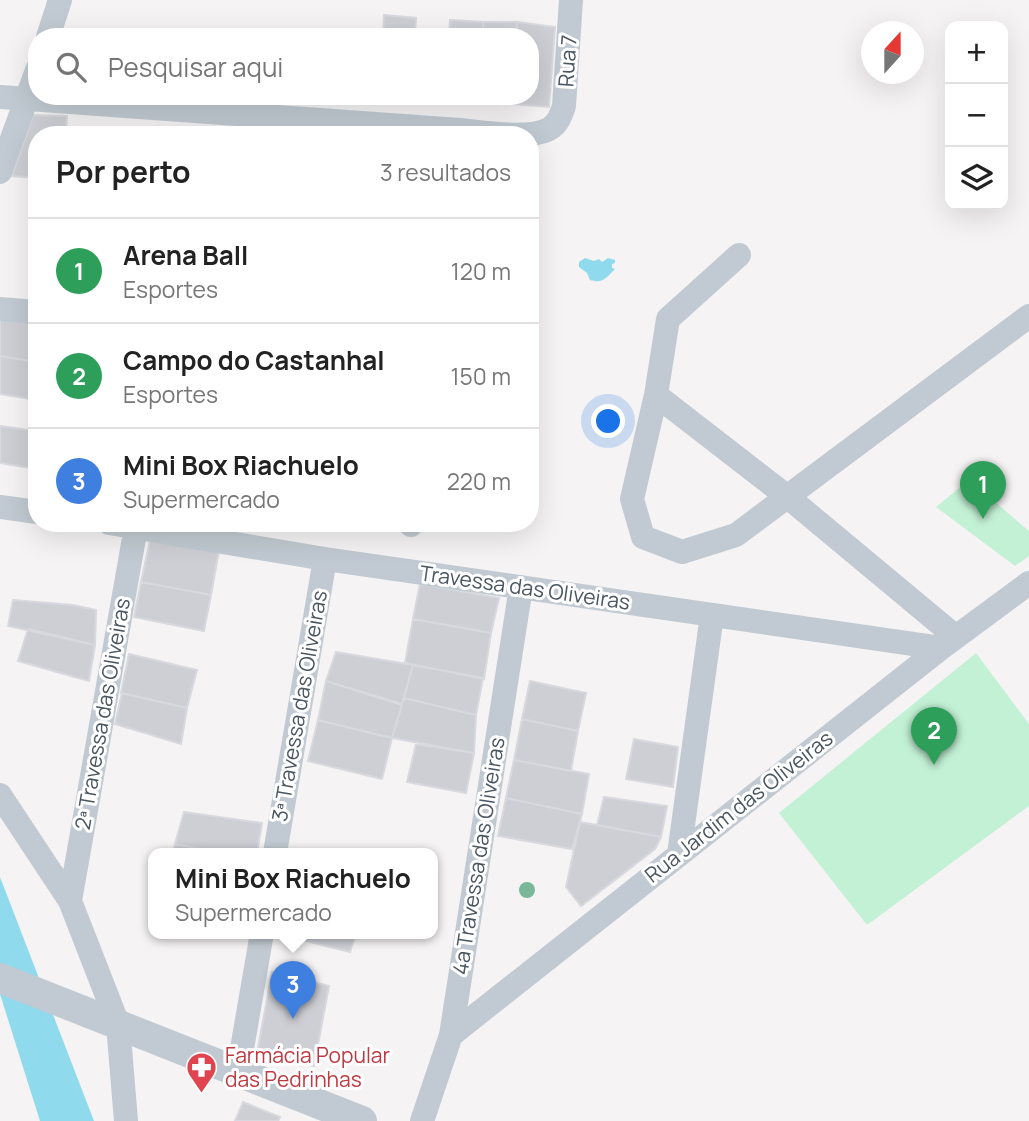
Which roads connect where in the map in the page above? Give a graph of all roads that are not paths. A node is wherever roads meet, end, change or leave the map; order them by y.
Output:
1 (60, 0) edge
2 (571, 0) edge
3 (51, 28) edge
4 (0, 97) edge
5 (27, 98) joint
6 (123, 105) edge
7 (413, 126) edge
8 (539, 132) edge
9 (0, 172) edge
10 (739, 255) dead end
11 (0, 309) edge
12 (28, 311) edge
13 (1029, 316) edge
14 (656, 395) junction
15 (789, 498) junction
16 (0, 506) edge
17 (28, 511) edge
18 (135, 532) edge
19 (166, 532) edge
20 (325, 559) junction
21 (1029, 583) edge
22 (521, 587) junction
23 (712, 615) junction
24 (948, 643) junction
25 (0, 795) edge
26 (276, 848) edge
27 (679, 854) junction
28 (69, 901) junction
29 (261, 939) edge
30 (0, 978) edge
31 (109, 1020) junction
32 (451, 1035) junction
33 (238, 1072) junction
34 (126, 1121) edge
35 (362, 1121) edge
36 (422, 1121) edge

1 - 3 street
2 - 8 street, Rua 7
4 - 5 street
5 - 9 street
6 - 7 street, Rua 7
10 - 14 street
11 - 12 street
13 - 15 street
14 - 15 street
14 - 15 street
15 - 24 street
16 - 17 street
18 - 28 street, 2ª Travessa das Oliveiras
19 - 20 street, Travessa das Oliveiras
20 - 22 street, Travessa das Oliveiras
20 - 26 street, 3ª Travessa das Oliveiras
21 - 24 street, Rua Jardim das Oliveiras
22 - 23 street, Travessa das Oliveiras
22 - 32 street, 4a Travessa das Oliveiras
23 - 24 street, Travessa das Oliveiras
23 - 27 street
24 - 27 street, Rua Jardim das Oliveiras
25 - 28 street
27 - 32 street, Rua Jardim das Oliveiras
28 - 31 street
29 - 33 street
30 - 31 street
31 - 33 street
31 - 34 street
32 - 36 street, 4a Travessa das Oliveiras
33 - 35 street

